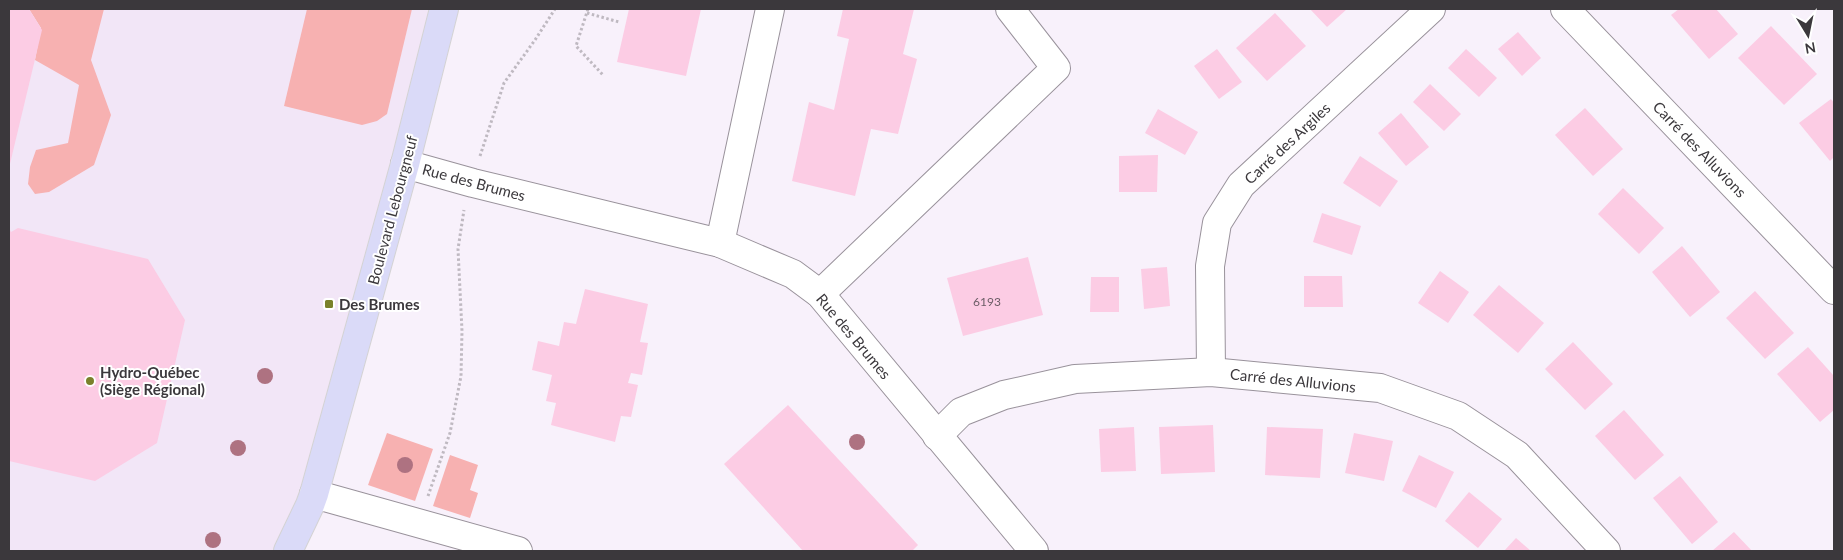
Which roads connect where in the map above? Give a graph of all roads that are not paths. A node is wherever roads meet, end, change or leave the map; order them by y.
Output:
1 (444, 9) edge
2 (770, 9) edge
3 (1010, 9) edge
4 (1431, 9) edge
5 (1565, 9) edge
6 (406, 164) junction
7 (720, 243) junction
8 (1834, 290) edge
9 (820, 294) junction
10 (1212, 372) junction
11 (938, 436) junction
12 (314, 494) junction
13 (288, 551) edge
14 (518, 551) edge
15 (1034, 551) edge
16 (1606, 551) edge

1 - 6 main road, Boulevard Lebourgneuf
2 - 7 street
3 - 9 street
4 - 10 street, Carré des Argiles
5 - 8 street, Carré des Alluvions
6 - 7 street, Rue des Brumes
6 - 12 main road, Boulevard Lebourgneuf
7 - 9 street, Rue des Brumes
9 - 11 street, Rue des Brumes
10 - 11 street, Carré des Alluvions
10 - 16 street, Carré des Alluvions
11 - 15 street, Rue des Brumes
12 - 13 main road, Boulevard Lebourgneuf
12 - 14 street

